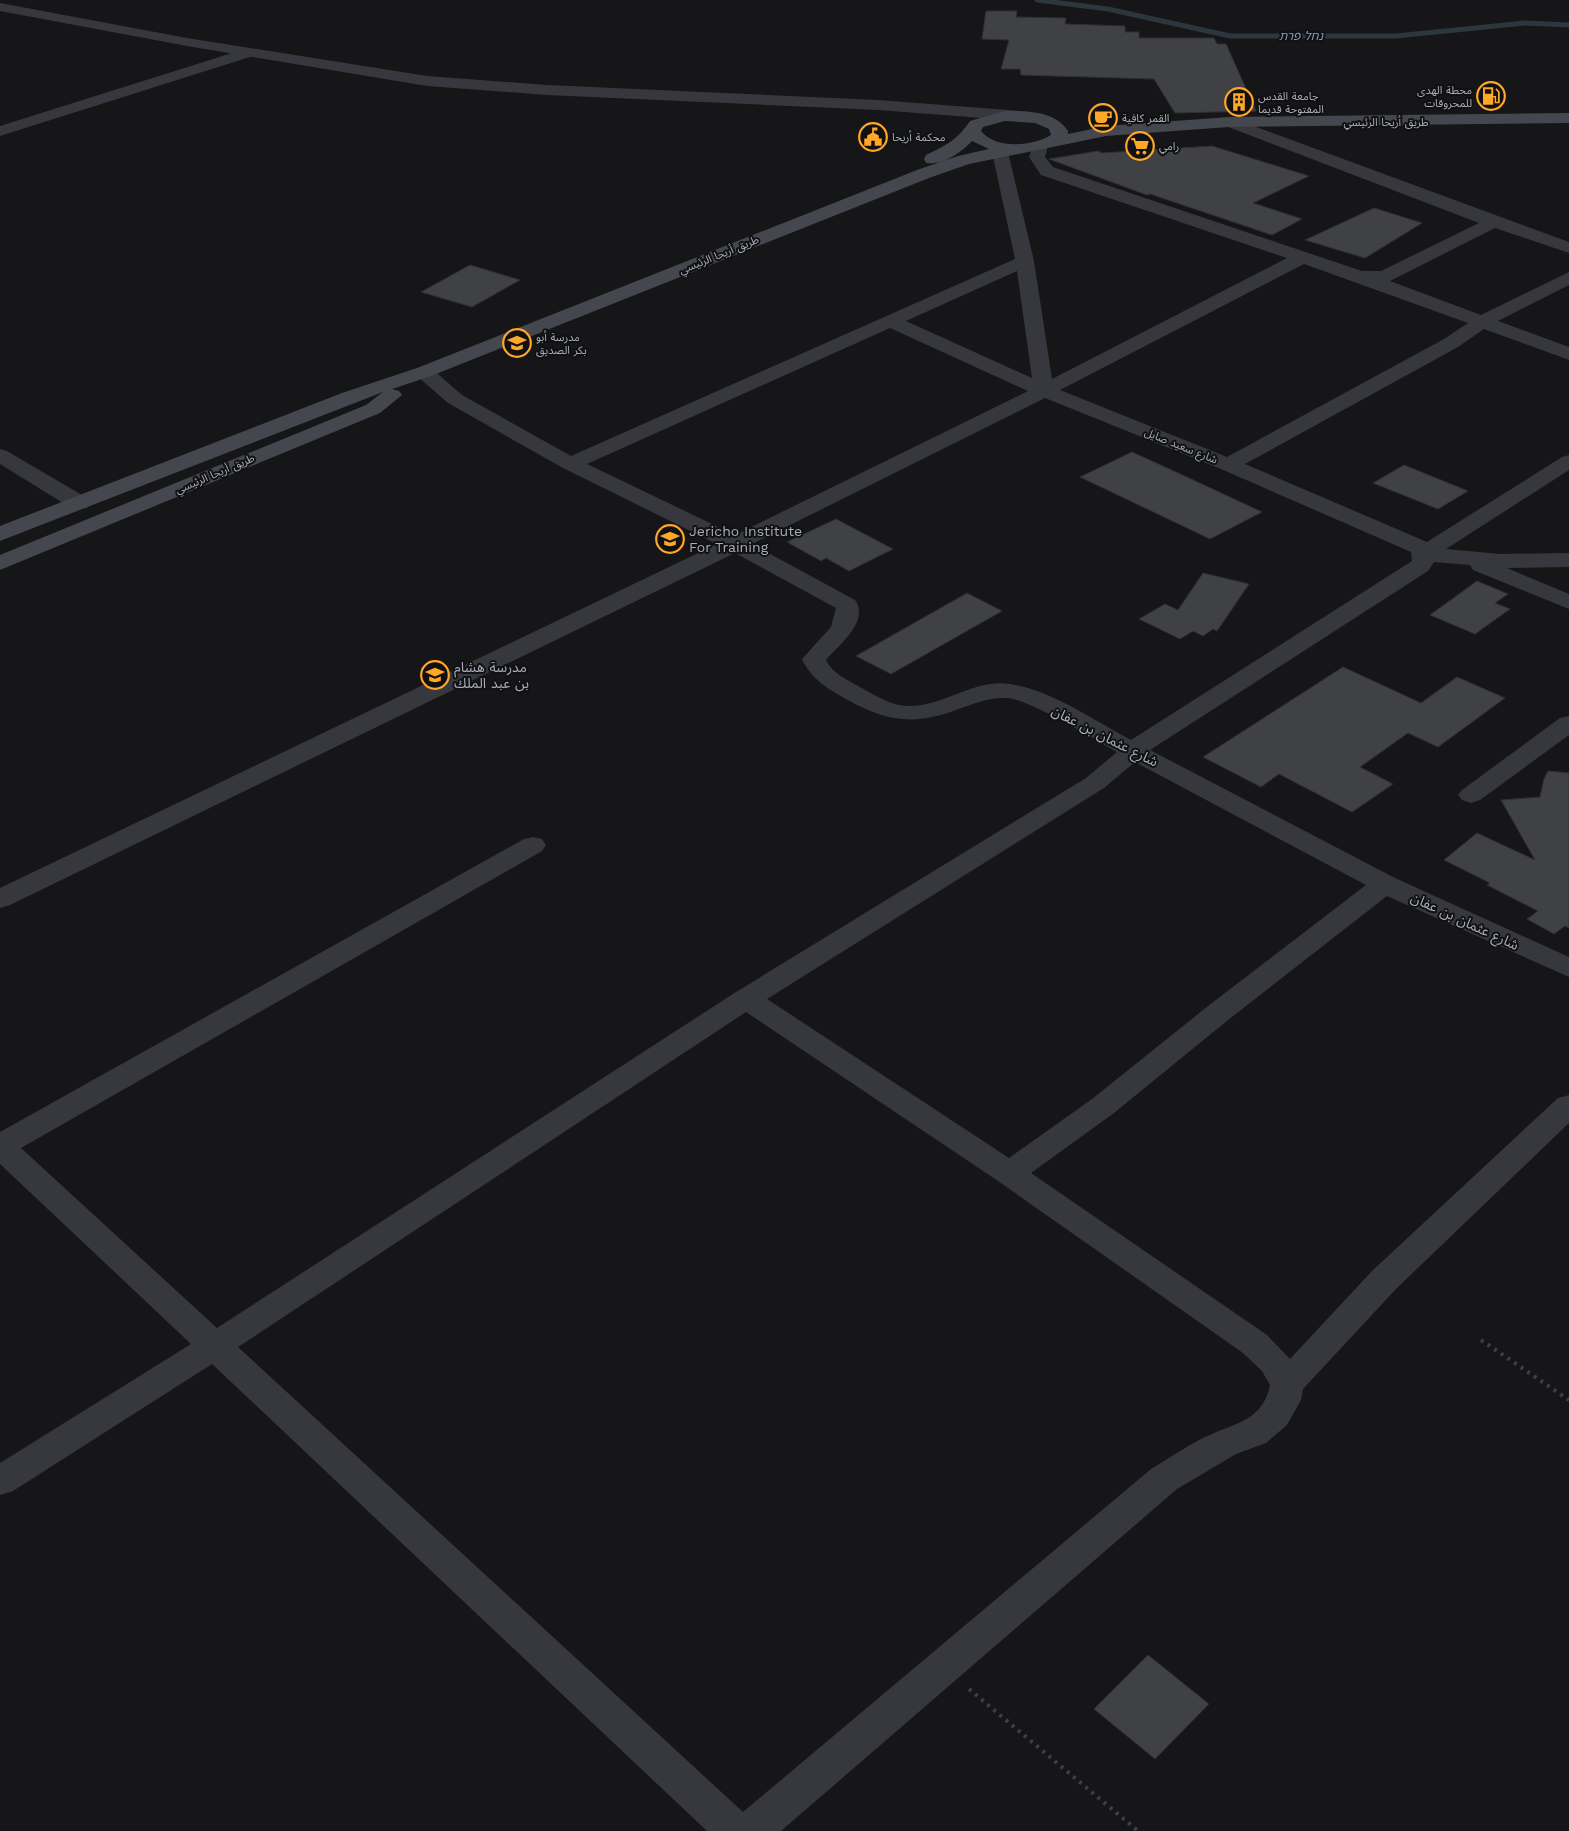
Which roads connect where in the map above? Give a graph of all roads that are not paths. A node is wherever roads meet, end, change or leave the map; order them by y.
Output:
1 (0, 7) edge
2 (248, 53) junction
3 (878, 105) junction
4 (1027, 117) junction
5 (1569, 118) edge
6 (1229, 122) junction
7 (0, 131) edge
8 (973, 131) junction
9 (1046, 144) junction
10 (1009, 150) junction
11 (1029, 182) junction
12 (1494, 222) junction
13 (786, 228) junction
14 (1569, 248) edge
15 (1302, 258) junction
16 (1025, 260) junction
17 (1360, 277) junction
18 (1569, 278) edge
19 (890, 321) junction
20 (1484, 321) junction
21 (1569, 354) edge
22 (424, 372) junction
23 (1044, 391) junction
24 (0, 455) edge
25 (1569, 460) edge
26 (570, 464) junction
27 (1228, 465) junction
28 (79, 503) junction
29 (0, 534) edge
30 (734, 544) junction
31 (1424, 554) junction
32 (1461, 557) junction
33 (1569, 560) edge
34 (0, 563) edge
35 (1569, 602) edge
36 (1569, 723) edge
37 (1132, 750) junction
38 (1471, 795) dead end
39 (533, 845) dead end
40 (1385, 884) junction
41 (0, 900) edge
42 (1569, 968) edge
43 (746, 1000) junction
44 (1569, 1105) edge
45 (0, 1146) edge
46 (1009, 1172) junction
47 (214, 1346) junction
48 (1287, 1384) junction
49 (0, 1480) edge
50 (735, 1831) edge
51 (751, 1831) edge

1 - 2 street
2 - 3 street
2 - 7 street
3 - 4 street
3 - 8 street
4 - 6 main road
4 - 8 main road
4 - 9 main road
5 - 6 main road, طريق أريحا الرئيسي
6 - 9 main road, طريق أريحا الرئيسي
6 - 12 street
8 - 10 main road
8 - 13 main road
9 - 10 main road, طريق أريحا الرئيسي
9 - 11 street
10 - 11 street
10 - 11 street
10 - 13 main road, طريق أريحا الرئيسي
11 - 15 street
11 - 16 street
12 - 14 street
12 - 17 street
13 - 22 main road, طريق أريحا الرئيسي
15 - 17 street
15 - 23 street
16 - 19 street
16 - 23 street
17 - 20 street
18 - 20 street, شارع سعيد صايل
19 - 23 street, شارع سعيد صايل
19 - 26 street
20 - 21 street
20 - 27 street, شارع سعيد صايل
22 - 26 street
22 - 28 main road, طريق أريحا الرئيسي
22 - 34 main road, طريق أريحا الرئيسي
23 - 27 street, شارع سعيد صايل
23 - 30 street
24 - 28 street
25 - 31 street
26 - 30 street
27 - 31 street
28 - 29 main road, طريق أريحا الرئيسي
30 - 37 street, شارع عثمان بن عفان
30 - 41 street
31 - 32 street
31 - 37 street
32 - 33 street
32 - 35 street
36 - 38 street
37 - 40 street, شارع عثمان بن عفان
37 - 43 street
39 - 45 street
40 - 42 street, شارع عثمان بن عفان
40 - 46 street
43 - 46 street
43 - 47 street
44 - 48 street
45 - 47 street
46 - 48 street
47 - 49 street
47 - 50 street
48 - 51 street

